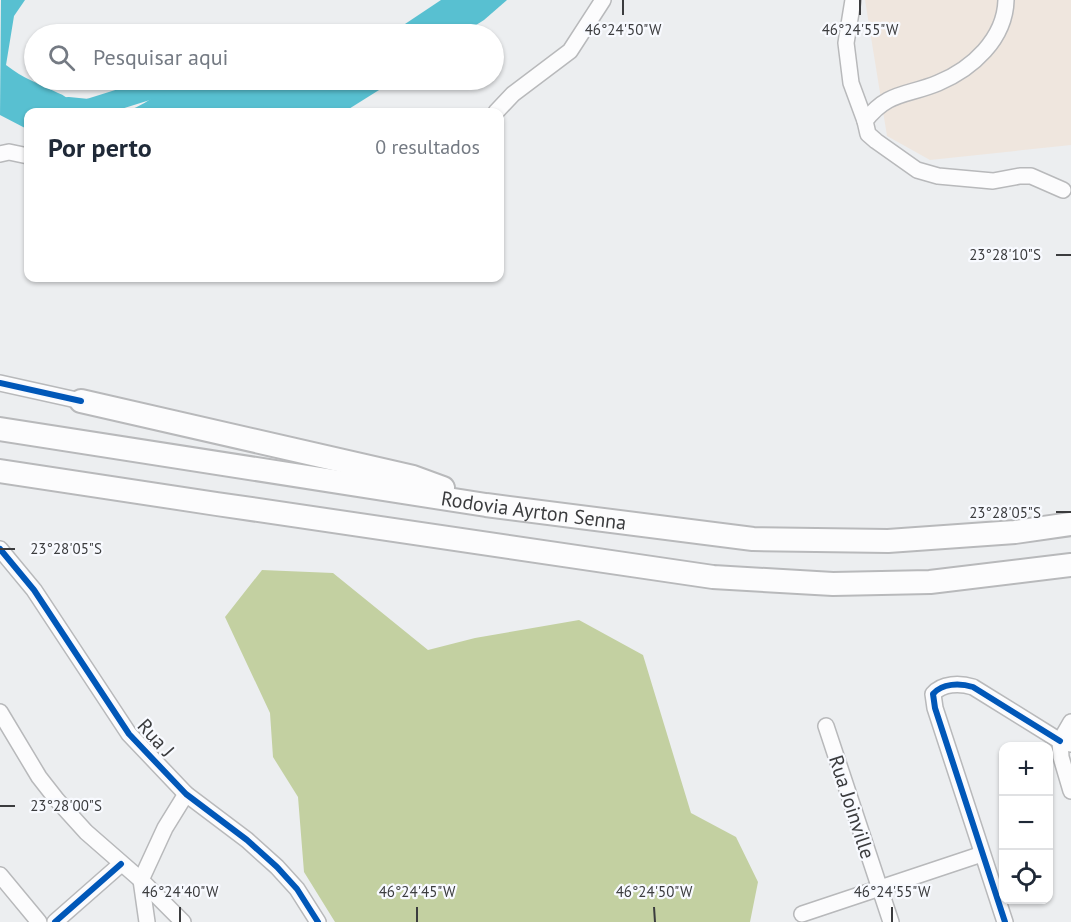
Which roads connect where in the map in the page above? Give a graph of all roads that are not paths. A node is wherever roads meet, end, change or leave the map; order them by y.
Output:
1 (603, 0) edge
2 (853, 0) edge
3 (1010, 1) edge
4 (500, 108) edge
5 (866, 122) junction
6 (0, 154) edge
7 (24, 155) edge
8 (1063, 190) dead end
9 (0, 383) edge
10 (81, 401) joint
11 (0, 429) edge
12 (0, 471) edge
13 (486, 504) junction
14 (1071, 524) edge
15 (0, 549) edge
16 (1071, 565) edge
17 (0, 712) edge
18 (1071, 722) edge
19 (826, 726) dead end
20 (1066, 743) edge
21 (1071, 791) edge
22 (186, 794) junction
23 (982, 854) junction
24 (121, 864) junction
25 (0, 875) edge
26 (141, 880) junction
27 (879, 888) junction
28 (802, 914) dead end
29 (39, 922) edge
30 (55, 922) edge
31 (147, 922) edge
32 (183, 922) edge
33 (318, 922) edge
34 (891, 922) edge
35 (1005, 922) edge

1 - 4 street
2 - 5 street
3 - 5 street
5 - 8 street
6 - 7 street
9 - 10 street
10 - 13 highway
11 - 13 highway, Rodovia Ayrton Senna
12 - 16 highway, Rodovia Ayrton Senna
13 - 14 highway, Rodovia Ayrton Senna
15 - 22 street, Rua J
17 - 24 street
18 - 20 street
19 - 27 street, Rua Joinville
20 - 21 street
20 - 23 street
22 - 26 street
22 - 33 street, Rua J
23 - 27 street
23 - 35 street
24 - 26 street
24 - 30 street
25 - 29 street
26 - 31 street
26 - 32 street
27 - 28 street
27 - 34 street, Rua Joinville

